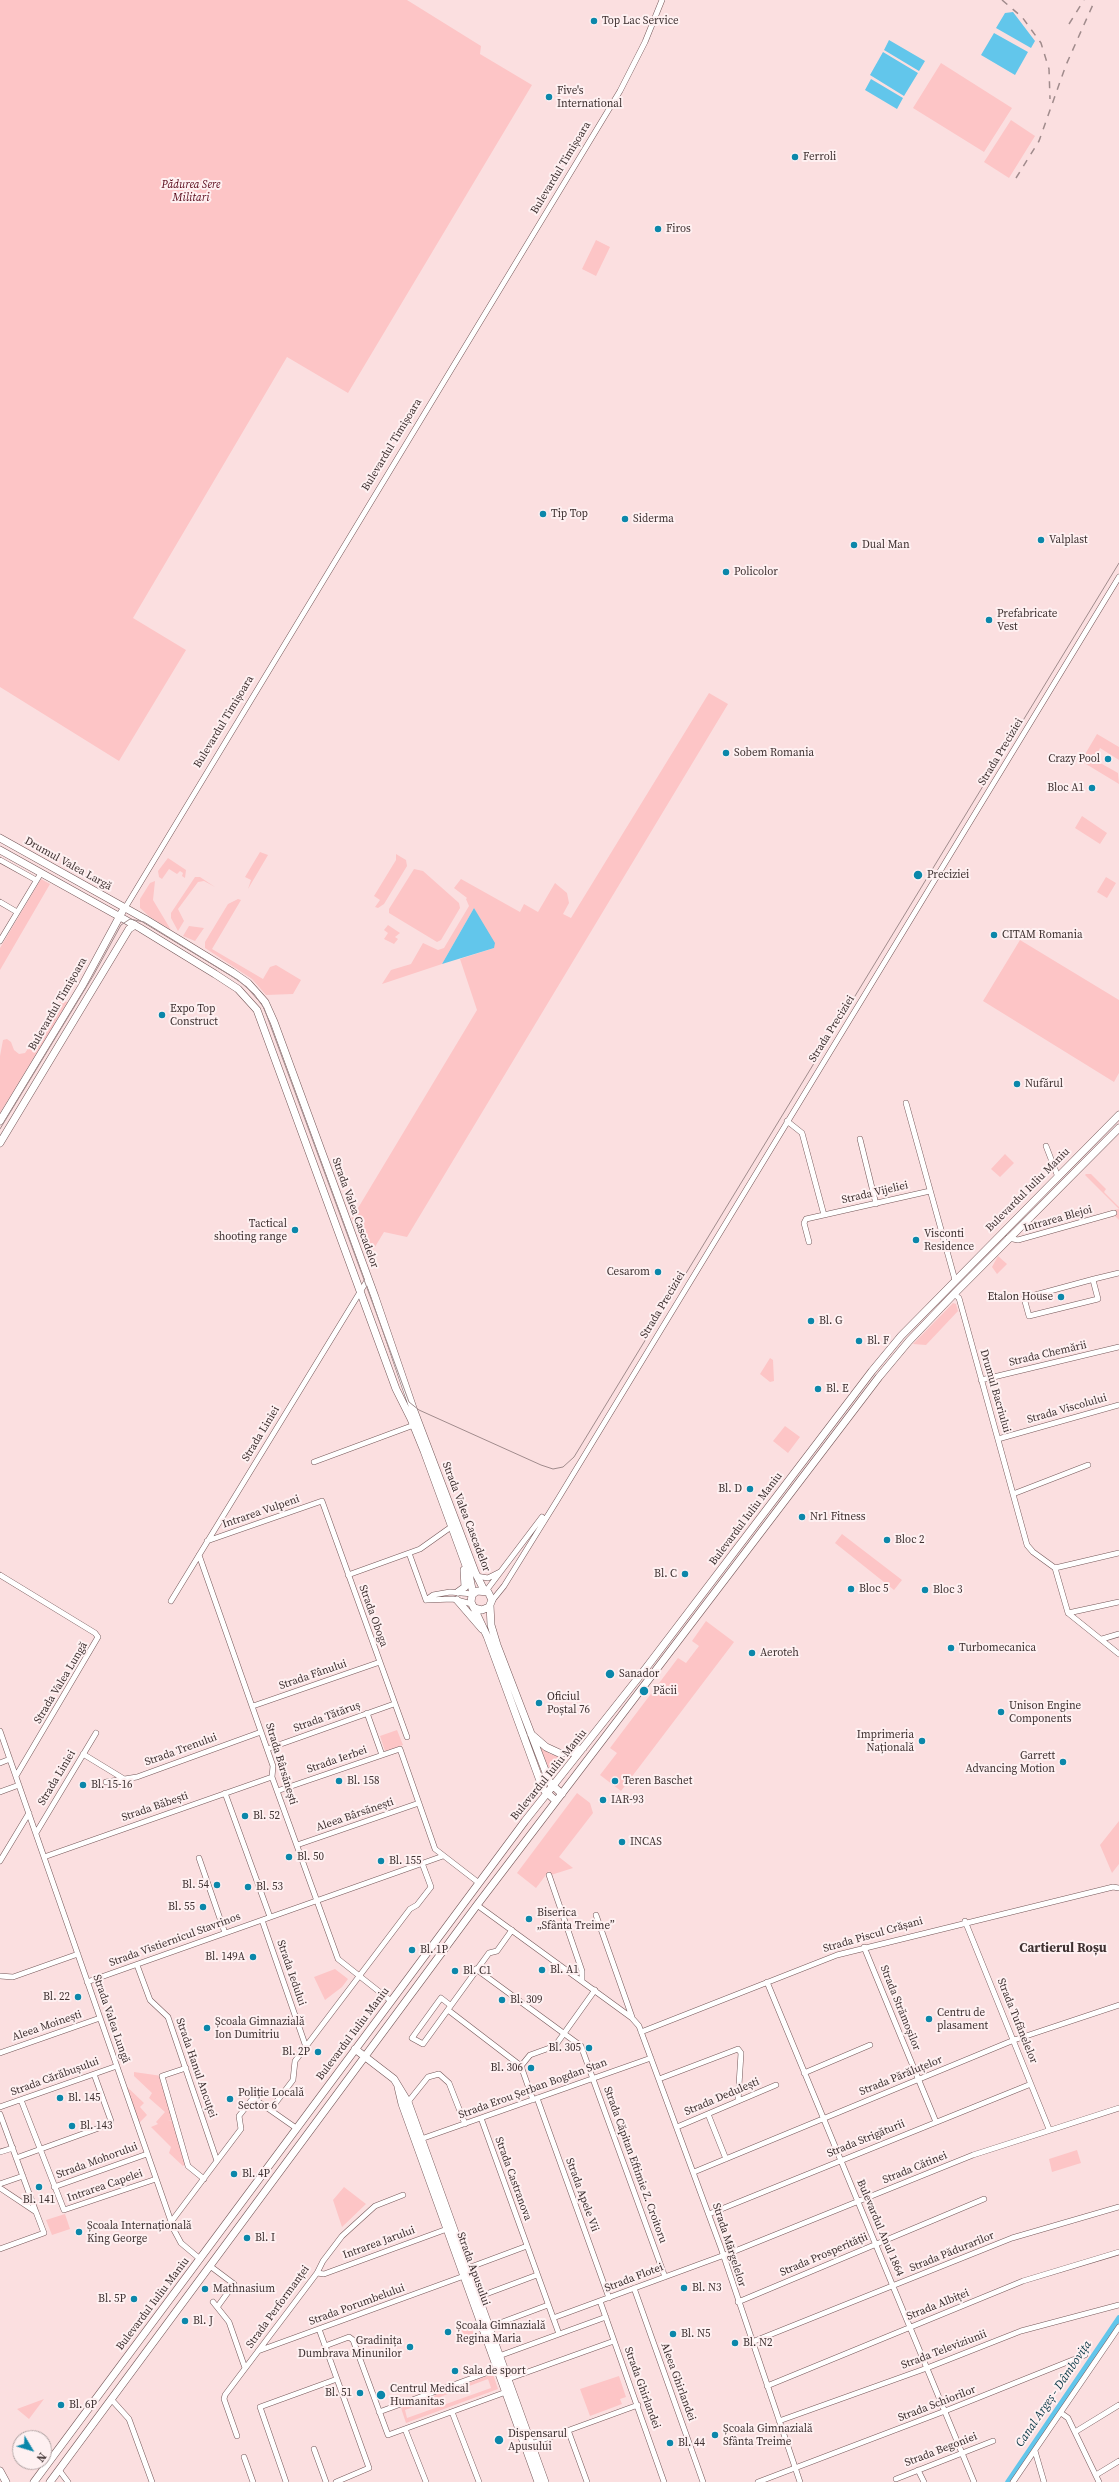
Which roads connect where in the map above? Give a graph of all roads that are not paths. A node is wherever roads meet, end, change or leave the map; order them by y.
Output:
1 (662, 0) edge
2 (1119, 577) edge
3 (0, 838) edge
4 (0, 850) edge
5 (0, 860) edge
6 (41, 872) junction
7 (36, 880) junction
8 (132, 896) junction
9 (0, 902) edge
10 (125, 908) junction
11 (17, 912) junction
12 (133, 912) junction
13 (120, 917) junction
14 (132, 926) junction
15 (0, 941) edge
16 (240, 977) junction
17 (234, 986) junction
18 (298, 1088) junction
19 (288, 1092) junction
20 (906, 1102) dead end
21 (1119, 1116) edge
22 (0, 1121) edge
23 (787, 1121) junction
24 (1119, 1128) edge
25 (860, 1139) dead end
26 (0, 1143) edge
27 (319, 1144) junction
28 (1046, 1146) dead end
29 (308, 1148) junction
30 (1058, 1177) junction
31 (930, 1191) junction
32 (876, 1204) junction
33 (1114, 1213) dead end
34 (824, 1215) junction
35 (1002, 1232) junction
36 (1008, 1238) junction
37 (809, 1242) dead end
38 (1119, 1273) edge
39 (368, 1279) junction
40 (955, 1280) junction
41 (1093, 1280) junction
42 (948, 1288) junction
43 (360, 1291) junction
44 (954, 1294) junction
45 (1119, 1347) edge
46 (981, 1380) junction
47 (1119, 1406) edge
48 (414, 1425) junction
49 (998, 1439) junction
50 (314, 1462) dead end
51 (1088, 1465) dead end
52 (1013, 1494) junction
53 (322, 1501) joint
54 (543, 1519) junction
55 (451, 1526) junction
56 (207, 1542) junction
57 (409, 1553) junction
58 (1119, 1553) edge
59 (199, 1555) junction
60 (463, 1558) junction
61 (1055, 1568) junction
62 (504, 1569) junction
63 (0, 1575) edge
64 (348, 1575) junction
65 (476, 1576) junction
66 (485, 1590) junction
67 (473, 1594) junction
68 (457, 1596) junction
69 (171, 1601) dead end
70 (1119, 1602) edge
71 (491, 1604) junction
72 (473, 1606) junction
73 (1068, 1613) junction
74 (1119, 1634) edge
75 (487, 1636) junction
76 (1102, 1639) junction
77 (1119, 1654) edge
78 (380, 1662) junction
79 (394, 1704) junction
80 (252, 1706) junction
81 (367, 1713) junction
82 (0, 1731) edge
83 (261, 1732) junction
84 (530, 1732) junction
85 (96, 1733) dead end
86 (407, 1737) dead end
87 (586, 1747) junction
88 (267, 1749) junction
89 (83, 1754) junction
90 (382, 1755) junction
91 (10, 1759) junction
92 (0, 1763) edge
93 (16, 1776) junction
94 (272, 1777) junction
95 (124, 1779) junction
96 (106, 1782) dead end
97 (19, 1785) junction
98 (552, 1787) junction
99 (277, 1791) junction
100 (0, 1792) edge
101 (225, 1793) junction
102 (546, 1794) junction
103 (562, 1794) junction
104 (556, 1801) junction
105 (419, 1804) junction
106 (29, 1813) junction
107 (36, 1833) junction
108 (297, 1845) junction
109 (443, 1856) junction
110 (44, 1857) junction
111 (198, 1858) dead end
112 (0, 1861) edge
113 (422, 1863) junction
114 (549, 1875) dead end
115 (479, 1883) junction
116 (1119, 1888) edge
117 (317, 1900) junction
118 (477, 1905) junction
119 (596, 1915) dead end
120 (270, 1917) junction
121 (262, 1920) junction
122 (965, 1921) junction
123 (512, 1930) junction
124 (225, 1933) junction
125 (864, 1947) junction
126 (78, 1954) junction
127 (137, 1965) junction
128 (476, 1969) junction
129 (0, 1976) edge
130 (359, 1976) junction
131 (582, 1981) junction
132 (87, 1982) junction
133 (767, 1982) junction
134 (595, 1990) junction
135 (391, 2001) junction
136 (1119, 2005) edge
137 (449, 2007) junction
138 (100, 2018) junction
139 (632, 2018) junction
140 (641, 2032) junction
141 (564, 2034) junction
142 (1014, 2040) junction
143 (870, 2045) dead end
144 (306, 2047) junction
145 (355, 2049) junction
146 (0, 2053) edge
147 (365, 2056) junction
148 (651, 2058) junction
149 (116, 2066) junction
150 (521, 2066) junction
151 (186, 2068) junction
152 (804, 2073) junction
153 (94, 2074) junction
154 (593, 2078) junction
155 (659, 2078) junction
156 (918, 2079) junction
157 (1031, 2084) junction
158 (776, 2085) dead end
159 (535, 2099) junction
160 (21, 2100) junction
161 (738, 2101) junction
162 (405, 2103) junction
163 (0, 2107) edge
164 (1119, 2108) edge
165 (271, 2109) junction
166 (0, 2114) edge
167 (708, 2114) junction
168 (481, 2118) junction
169 (823, 2119) junction
170 (936, 2122) junction
171 (465, 2124) junction
172 (677, 2127) junction
173 (296, 2128) junction
174 (1049, 2130) junction
175 (418, 2141) junction
176 (13, 2148) junction
177 (40, 2150) junction
178 (0, 2152) edge
179 (147, 2154) junction
180 (16, 2158) junction
181 (726, 2159) junction
182 (217, 2161) junction
183 (841, 2161) junction
184 (694, 2172) junction
185 (23, 2176) junction
186 (156, 2179) junction
187 (204, 2179) junction
188 (0, 2184) edge
189 (54, 2187) junction
190 (0, 2188) edge
191 (403, 2195) dead end
192 (984, 2200) dead end
193 (858, 2202) junction
194 (1119, 2207) edge
195 (62, 2209) joint
196 (36, 2212) junction
197 (709, 2214) junction
198 (171, 2222) junction
199 (447, 2229) junction
200 (875, 2244) junction
201 (527, 2246) junction
202 (0, 2249) edge
203 (1119, 2252) edge
204 (722, 2256) junction
205 (200, 2259) junction
206 (210, 2266) junction
207 (464, 2271) junction
208 (317, 2273) junction
209 (537, 2275) junction
210 (665, 2277) junction
211 (893, 2286) junction
212 (634, 2288) junction
213 (475, 2298) junction
214 (609, 2298) junction
215 (600, 2301) junction
216 (738, 2302) junction
217 (548, 2305) junction
218 (1119, 2305) edge
219 (606, 2317) junction
220 (553, 2318) junction
221 (489, 2327) junction
222 (910, 2327) junction
223 (1119, 2327) edge
224 (319, 2329) junction
225 (559, 2334) junction
226 (614, 2341) junction
227 (752, 2342) junction
228 (325, 2346) junction
229 (258, 2352) junction
230 (1085, 2355) dead end
231 (499, 2356) junction
232 (245, 2368) junction
233 (927, 2368) junction
234 (497, 2369) junction
235 (337, 2379) junction
236 (505, 2380) junction
237 (109, 2381) junction
238 (767, 2386) junction
239 (119, 2389) junction
240 (509, 2391) junction
241 (112, 2399) junction
242 (638, 2405) junction
243 (1119, 2405) edge
244 (945, 2411) junction
245 (379, 2412) junction
246 (452, 2412) junction
247 (1061, 2413) junction
248 (779, 2421) junction
249 (406, 2429) junction
250 (568, 2430) junction
251 (1075, 2432) junction
252 (237, 2436) dead end
253 (993, 2440) dead end
254 (528, 2445) junction
255 (314, 2450) dead end
256 (1035, 2451) junction
257 (962, 2453) junction
258 (244, 2457) dead end
259 (1119, 2460) edge
260 (795, 2469) junction
261 (59, 2470) junction
262 (918, 2470) junction
263 (1096, 2475) junction
264 (896, 2478) dead end
265 (767, 2480) edge
266 (34, 2482) edge
267 (50, 2482) edge
268 (68, 2482) edge
269 (152, 2482) edge
270 (253, 2482) edge
271 (286, 2482) edge
272 (326, 2482) edge
273 (336, 2482) edge
274 (426, 2482) edge
275 (479, 2482) edge
276 (538, 2482) edge
277 (545, 2482) edge
278 (587, 2482) edge
279 (664, 2482) edge
280 (703, 2482) edge
281 (758, 2482) edge
282 (800, 2482) edge
283 (924, 2482) edge
284 (974, 2482) edge
285 (1014, 2482) edge
286 (1044, 2482) edge
287 (1099, 2482) edge

1 - 8 street, Bulevardul Timișoara
2 - 23 street, Strada Preciziei
3 - 10 main road, Drumul Valea Largă
4 - 6 main road, Drumul Valea Largă
5 - 7 street
6 - 7 street
6 - 13 main road, Drumul Valea Largă
7 - 11 street
8 - 10 street, Bulevardul Timișoara
8 - 12 street
9 - 11 street
10 - 12 main road, Strada Valea Cascadelor
10 - 13 main road, Bulevardul Timișoara
10 - 14 main road
11 - 15 street
12 - 14 main road
12 - 16 main road, Strada Valea Cascadelor
13 - 14 main road, Strada Valea Cascadelor
13 - 22 main road, Bulevardul Timișoara
14 - 17 main road, Strada Valea Cascadelor
14 - 26 main road, Bulevardul Timișoara
16 - 17 main road
16 - 18 main road, Strada Valea Cascadelor
17 - 19 main road, Strada Valea Cascadelor
18 - 19 main road
18 - 27 main road, Strada Valea Cascadelor
19 - 29 main road, Strada Valea Cascadelor
20 - 31 street
21 - 30 main road, Bulevardul Iuliu Maniu
23 - 34 street
23 - 54 street, Strada Preciziei
24 - 36 main road, Bulevardul Iuliu Maniu
25 - 32 street
27 - 29 main road
27 - 39 main road, Strada Valea Cascadelor
28 - 30 street
29 - 43 main road, Strada Valea Cascadelor
30 - 35 main road, Bulevardul Iuliu Maniu
31 - 32 street, Strada Vijeliei
31 - 40 street
32 - 34 street, Strada Vijeliei
33 - 36 street, Intrarea Blejoi
34 - 37 street, Strada Vijeliei
35 - 36 main road
35 - 40 main road, Bulevardul Iuliu Maniu
36 - 44 main road, Bulevardul Iuliu Maniu
38 - 41 street
39 - 43 street, Strada Liniei
39 - 65 main road, Strada Valea Cascadelor
40 - 42 main road, Bulevardul Iuliu Maniu
41 - 41 street
42 - 44 main road
42 - 87 main road, Bulevardul Iuliu Maniu
43 - 48 main road, Strada Valea Cascadelor
43 - 56 street, Strada Liniei
44 - 46 street, Drumul Bacriului
44 - 103 main road, Bulevardul Iuliu Maniu
45 - 46 street, Strada Chemării
46 - 49 street, Drumul Bacriului
47 - 49 street, Strada Viscolului
48 - 50 street
48 - 55 main road, Strada Valea Cascadelor
49 - 52 street, Drumul Bacriului
51 - 52 street
52 - 61 street, Drumul Bacriului
53 - 56 street, Intrarea Vulpeni
53 - 64 street, Strada Oboga
54 - 62 street, Strada Preciziei
54 - 71 street, Strada Preciziei
55 - 57 street
55 - 60 main road, Strada Valea Cascadelor
56 - 59 street, Strada Liniei
57 - 64 street
57 - 68 street
58 - 61 street
59 - 69 street, Strada Liniei
59 - 80 street, Strada Bârsănești
60 - 67 main road, Strada Valea Cascadelor
60 - 68 main road
61 - 73 street
62 - 65 street
62 - 66 street, Strada Preciziei
63 - 93 street, Strada Valea Lungă
64 - 78 street, Strada Oboga
65 - 66 main road, Strada Valea Cascadelor
66 - 67 main road
66 - 71 main road
67 - 68 street
67 - 72 main road
68 - 72 street
68 - 75 main road
70 - 73 street
71 - 72 main road
71 - 84 main road
72 - 75 main road
73 - 76 street
74 - 76 street
75 - 102 main road
76 - 77 street
78 - 79 street, Strada Oboga
78 - 80 street, Strada Fânului
79 - 81 street, Strada Tătăruș
79 - 86 street, Strada Oboga
80 - 83 street, Strada Bârsănești
81 - 88 street, Strada Tătăruș
81 - 90 street
82 - 91 street, Strada Valea Lungă
83 - 88 street, Strada Bârsănești
83 - 95 street, Strada Trenului
84 - 87 main road
84 - 98 main road
85 - 89 street, Strada Liniei
87 - 98 main road, Bulevardul Iuliu Maniu
88 - 94 street, Strada Bârsănești
89 - 95 street
89 - 107 street, Strada Liniei
90 - 99 street, Strada Ierbei
90 - 105 street, Strada Ierbei
91 - 92 street
91 - 93 street, Strada Valea Lungă
93 - 97 street, Strada Valea Lungă
94 - 99 street, Strada Bârsănești
94 - 101 street, Strada Băbești
95 - 96 street, Strada Trenului
97 - 100 street
97 - 106 street, Strada Valea Lungă
98 - 102 main road, Bulevardul Iuliu Maniu
98 - 103 main road
99 - 108 street, Strada Bârsănești
101 - 110 street, Strada Băbești
101 - 120 street
102 - 104 main road
102 - 115 main road, Bulevardul Iuliu Maniu
103 - 104 main road, Bulevardul Iuliu Maniu
104 - 118 main road, Bulevardul Iuliu Maniu
105 - 108 street, Aleea Bârsănești
105 - 109 street
106 - 107 street, Strada Valea Lungă
106 - 112 street, Strada Liniei
107 - 110 street, Strada Valea Lungă
108 - 117 street, Strada Bârsănești
109 - 113 street, Strada Vistiernicul Stavrinos
109 - 115 street
110 - 126 street, Strada Valea Lungă
111 - 124 street
113 - 117 street, Strada Vistiernicul Stavrinos
113 - 130 street
114 - 131 street
115 - 135 main road, Bulevardul Iuliu Maniu
116 - 122 street, Strada Piscul Crășani
117 - 120 street, Strada Vistiernicul Stavrinos
117 - 130 street, Strada Bârsănești
118 - 123 street, Strada Mărgelelor
118 - 147 main road, Bulevardul Iuliu Maniu
119 - 139 street, Strada Mărgelelor
120 - 121 street, Strada Vistiernicul Stavrinos
121 - 124 street, Strada Vistiernicul Stavrinos
121 - 144 street, Strada Iedului
122 - 125 street, Strada Piscul Crășani
122 - 142 street, Strada Tufănelelor
123 - 128 street
123 - 131 street, Strada Mărgelelor
124 - 127 street, Strada Vistiernicul Stavrinos
125 - 133 street, Strada Piscul Crășani
125 - 156 street, Strada Strămoșilor
126 - 129 street
126 - 132 street, Strada Valea Lungă
127 - 132 street, Strada Vistiernicul Stavrinos
127 - 151 street, Strada Hanul Ancuței
128 - 137 street
128 - 141 street, Strada Căpitan Eftimie Z. Croitoru
130 - 135 street, Strada Bârsănești
130 - 144 street
131 - 134 street, Strada Mărgelelor
132 - 138 street, Strada Valea Lungă
133 - 140 street, Strada Piscul Crășani
133 - 152 street, Bulevardul Anul 1864
134 - 139 street, Strada Mărgelelor
134 - 141 street
135 - 145 main road, Bulevardul Iuliu Maniu
136 - 142 street, Strada Părăluțelor
137 - 137 street, Strada Apele Vii
137 - 150 street, Strada Apele Vii
138 - 146 street, Aleea Moinești
138 - 149 street, Strada Valea Lungă
139 - 140 street, Strada Mărgelelor
140 - 148 street, Strada Mărgelelor
141 - 150 street
141 - 154 street, Strada Căpitan Eftimie Z. Croitoru
142 - 156 street, Strada Părăluțelor
142 - 157 street, Strada Tufănelelor
143 - 152 street
144 - 165 street
145 - 147 main road, Strada Apusului
145 - 173 main road, Bulevardul Iuliu Maniu
147 - 162 main road, Strada Apusului
147 - 206 main road, Bulevardul Iuliu Maniu
148 - 154 street, Strada Erou Șerban Bogdan Stan
148 - 155 street, Strada Mărgelelor
149 - 153 street, Strada Cărăbușului
149 - 179 street, Strada Valea Lungă
150 - 159 street, Strada Apele Vii
151 - 182 street, Strada Hanul Ancuței
151 - 187 street
152 - 169 street, Bulevardul Anul 1864
153 - 160 street, Strada Cărăbușului
153 - 177 street
154 - 159 street, Strada Erou Șerban Bogdan Stan
154 - 210 street, Strada Căpitan Eftimie Z. Croitoru
155 - 161 street
155 - 172 street, Strada Mărgelelor
156 - 169 street, Strada Părăluțelor
156 - 170 street, Strada Strămoșilor
157 - 170 street, Strada Strigăturii
157 - 174 street, Strada Tufănelelor
158 - 161 street, Strada Dedulești
159 - 168 street, Strada Erou Șerban Bogdan Stan
159 - 214 street, Strada Apele Vii
160 - 163 street, Strada Cărăbușului
160 - 177 street, Strada Mohorului
161 - 167 street, Strada Dedulești
162 - 171 street
162 - 175 main road, Strada Apusului
164 - 174 street, Strada Cătinei
165 - 173 street
165 - 182 street
166 - 176 street
167 - 172 street, Strada Dedulești
167 - 181 street
168 - 171 street, Strada Erou Șerban Bogdan Stan
168 - 201 street, Strada Castranova
169 - 181 street, Strada Părăluțelor
169 - 183 street, Bulevardul Anul 1864
170 - 183 street, Strada Strigăturii
171 - 175 street, Strada Erou Șerban Bogdan Stan
172 - 184 street, Strada Mărgelelor
173 - 205 main road, Bulevardul Iuliu Maniu
174 - 193 street, Strada Cătinei
175 - 199 main road, Strada Apusului
175 - 207 main road, Strada Apusului
176 - 178 street
176 - 180 street
177 - 180 street
177 - 189 street, Strada Mohorului
179 - 186 street, Strada Valea Lungă
179 - 189 street, Strada Mohorului
180 - 185 street
181 - 184 street, Strada Părăluțelor
182 - 187 street
183 - 193 street, Bulevardul Anul 1864
183 - 197 street, Strada Strigăturii
184 - 197 street, Strada Mărgelelor
185 - 188 street
185 - 196 street
186 - 195 street, Intrarea Capelei
186 - 198 street, Strada Valea Lungă
187 - 198 street
189 - 195 street, Strada Mohorului
190 - 196 street
191 - 208 street, Strada Performanței
192 - 200 street, Strada Prosperității
193 - 200 street, Bulevardul Anul 1864
193 - 204 street, Strada Cătinei
194 - 211 street, Strada Pădurarilor
196 - 202 street
197 - 204 street, Strada Mărgelelor
198 - 205 street, Strada Valea Lungă
199 - 207 main road, Strada Apusului
199 - 208 street, Intrarea Jarului
200 - 211 street, Bulevardul Anul 1864
200 - 216 street, Strada Prosperității
201 - 207 street
201 - 209 street, Strada Castranova
203 - 222 street, Strada Albiței
204 - 210 street, Strada Flotei
204 - 216 street, Strada Mărgelelor
205 - 206 main road
205 - 237 main road, Bulevardul Iuliu Maniu
206 - 232 street
206 - 239 main road, Bulevardul Iuliu Maniu
207 - 213 main road, Strada Apusului
207 - 224 street, Strada Porumbelului
208 - 229 street, Strada Performanței
209 - 213 street
209 - 217 street, Strada Castranova
210 - 212 street, Strada Flotei
211 - 222 street, Bulevardul Anul 1864
211 - 227 street, Strada Pădurarilor
212 - 214 street, Strada Flotei
212 - 280 street, Aleea Ghirlandei
213 - 221 main road, Strada Apusului
213 - 234 main road, Strada Apusului
214 - 215 street, Strada Flotei
215 - 219 street, Strada Ghirlandei
215 - 220 street, Strada Flotei
216 - 227 street, Strada Mărgelelor
217 - 220 street, Strada Castranova
217 - 221 street
218 - 233 street, Strada Televiziunii
219 - 225 street
219 - 226 street, Strada Ghirlandei
220 - 225 street, Strada Castranova
221 - 231 main road, Strada Apusului
222 - 233 street, Bulevardul Anul 1864
222 - 238 street, Strada Albiței
223 - 247 street
224 - 228 street
224 - 229 street, Strada Porumbelului
225 - 231 street
226 - 236 street
226 - 242 street, Strada Ghirlandei
227 - 238 street, Strada Mărgelelor
228 - 235 street
228 - 245 street
229 - 232 street, Strada Performanței
230 - 244 street, Strada Schiorilor
231 - 236 main road, Strada Apusului
232 - 252 street, Strada Performanței
233 - 244 street, Bulevardul Anul 1864
233 - 248 street, Strada Televiziunii
234 - 236 main road, Strada Apusului
234 - 245 street
235 - 271 street
235 - 273 street
236 - 240 main road, Strada Apusului
237 - 239 main road
237 - 266 main road, Bulevardul Iuliu Maniu
238 - 248 street, Strada Mărgelelor
239 - 241 main road, Bulevardul Iuliu Maniu
240 - 246 street
240 - 254 main road, Strada Apusului
241 - 261 main road, Bulevardul Iuliu Maniu
241 - 269 street
242 - 250 street
242 - 279 street, Strada Ghirlandei
243 - 251 street
244 - 257 street, Bulevardul Anul 1864
244 - 260 street, Strada Schiorilor
245 - 249 street
246 - 249 street
246 - 275 street
247 - 251 street
247 - 256 street
248 - 260 street, Strada Mărgelelor
249 - 274 street
250 - 254 street
250 - 278 street
251 - 263 street
253 - 257 street, Strada Begoniei
254 - 276 main road, Strada Apusului
254 - 277 main road, Strada Apusului
255 - 272 street
256 - 285 street
256 - 286 street
257 - 262 street, Strada Begoniei
257 - 284 street, Bulevardul Anul 1864
258 - 270 street
259 - 263 street
260 - 265 street
260 - 282 street, Strada Mărgelelor
261 - 267 main road, Bulevardul Iuliu Maniu
261 - 268 street
262 - 264 street, Strada Begoniei
262 - 283 street
263 - 287 street
265 - 281 street

